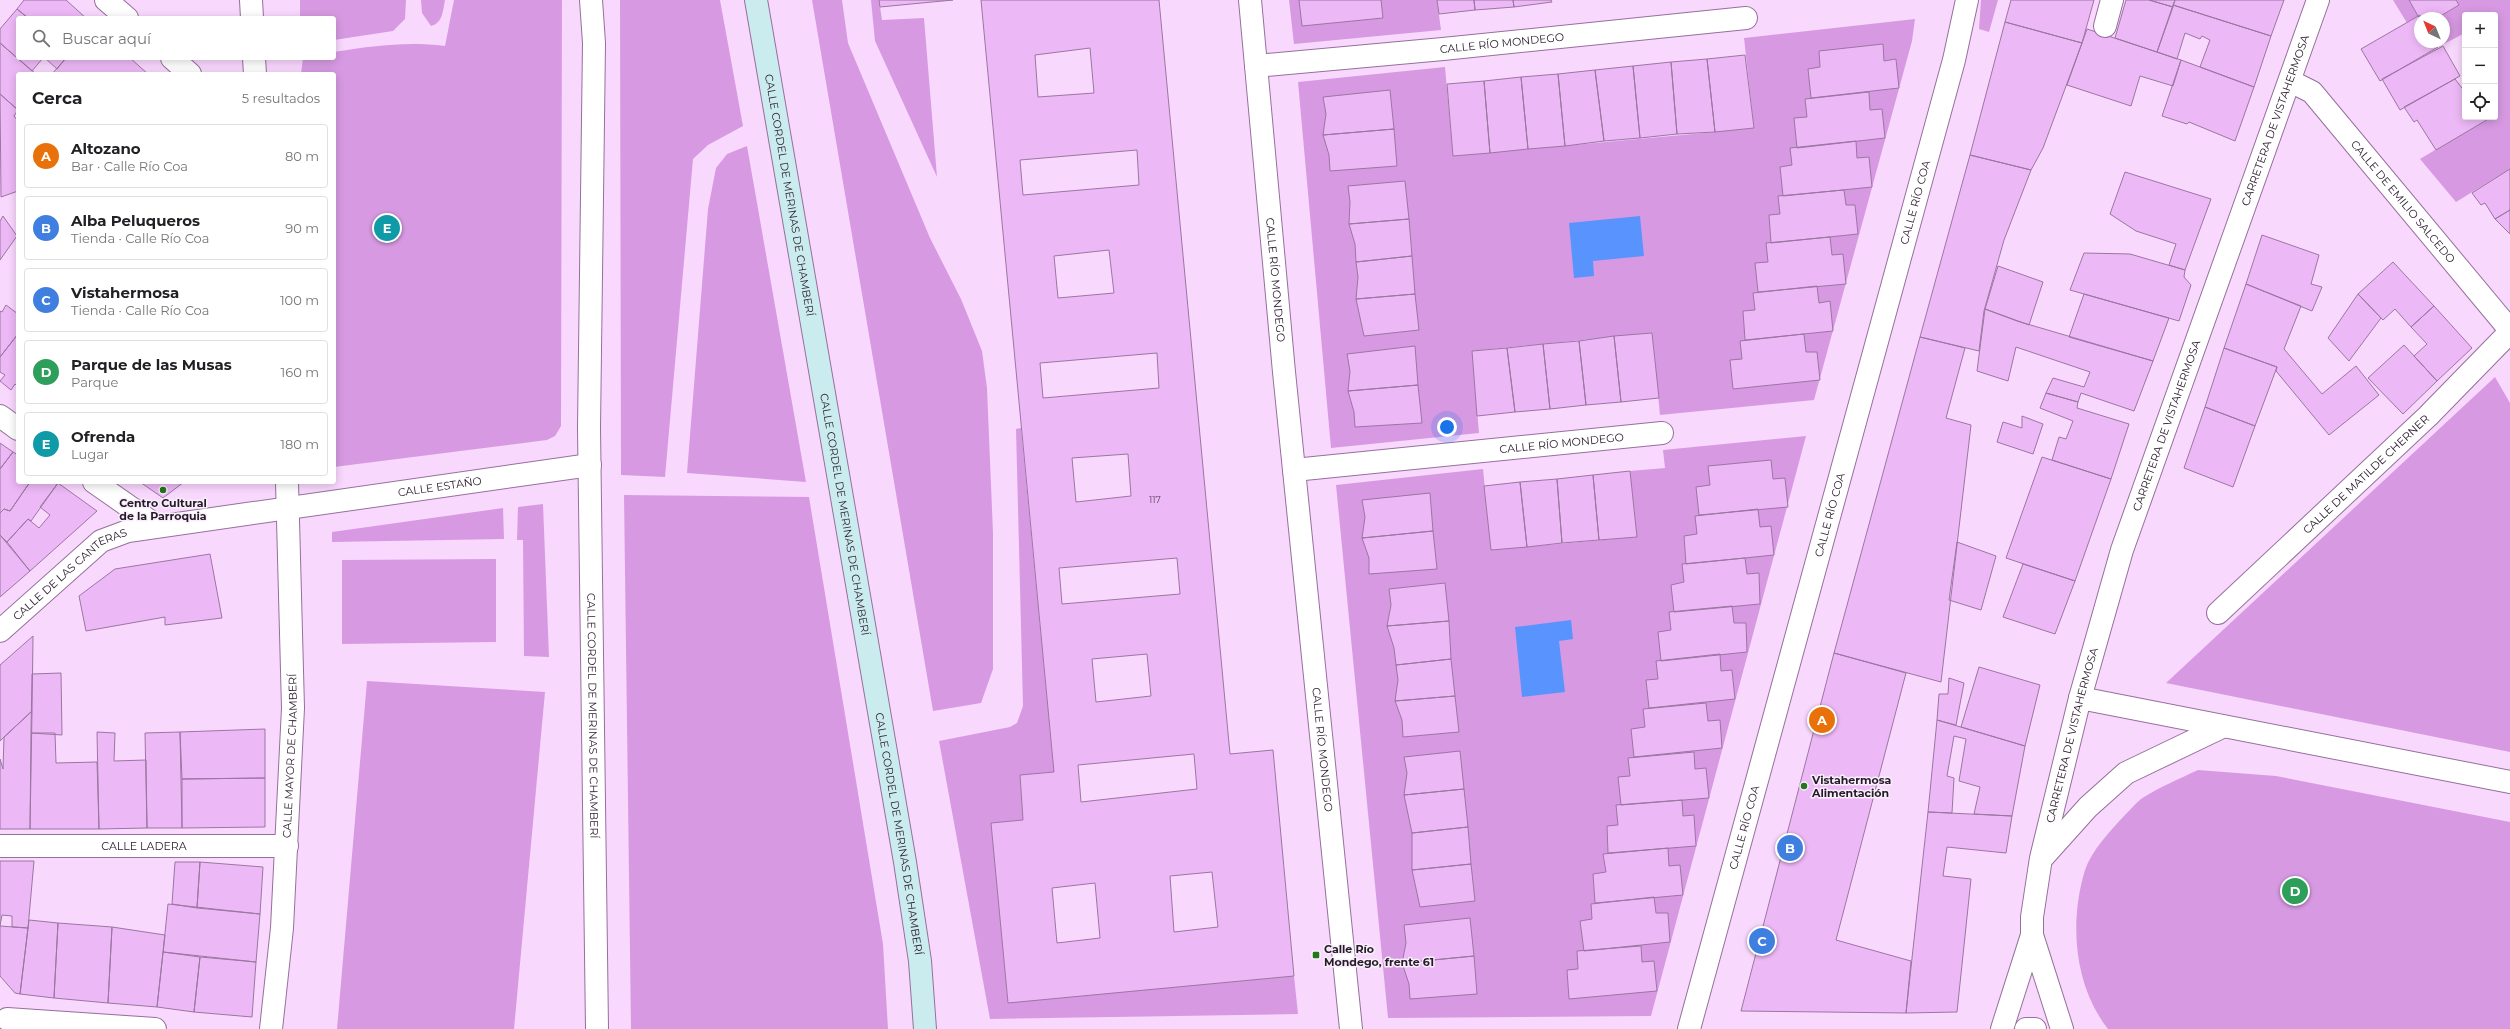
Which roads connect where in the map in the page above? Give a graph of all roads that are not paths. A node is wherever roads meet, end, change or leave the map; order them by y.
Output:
1 (106, 0) edge
2 (251, 0) edge
3 (591, 0) edge
4 (598, 0) edge
5 (756, 0) edge
6 (1250, 0) edge
7 (1967, 0) edge
8 (2112, 0) edge
9 (2318, 0) edge
10 (125, 16) edge
11 (252, 16) edge
12 (1746, 18) dead end
13 (2105, 26) dead end
14 (594, 43) junction
15 (174, 60) edge
16 (254, 60) edge
17 (1256, 66) junction
18 (188, 72) edge
19 (255, 72) edge
20 (2290, 81) junction
21 (2510, 331) edge
22 (0, 416) edge
23 (16, 428) edge
24 (1662, 433) dead end
25 (590, 465) junction
26 (1294, 470) junction
27 (97, 484) edge
28 (287, 484) edge
29 (289, 506) junction
30 (157, 526) junction
31 (2218, 613) dead end
32 (0, 631) edge
33 (2080, 698) junction
34 (2222, 727) junction
35 (2510, 782) edge
36 (0, 846) edge
37 (288, 846) junction
38 (2042, 858) junction
39 (2032, 935) junction
40 (6, 1021) edge
41 (155, 1029) edge
42 (271, 1029) edge
43 (597, 1029) edge
44 (925, 1029) edge
45 (1351, 1029) edge
46 (1689, 1029) edge
47 (2002, 1029) edge
48 (2026, 1029) edge
49 (2035, 1029) edge
50 (2062, 1029) edge

1 - 10 street
2 - 11 street
3 - 14 street, CALLE CORDEL DE MERINAS DE CHAMBERÍ
4 - 14 street, CALLE CORDEL DE MERINAS DE CHAMBERÍ
5 - 44 main road, CALLE CORDEL DE MERINAS DE CHAMBERÍ
6 - 17 street, CALLE RÍO MONDEGO
7 - 46 street, CALLE RÍO COA
8 - 13 street
9 - 20 street, CARRETERA DE VISTAHERMOSA
12 - 17 street, CALLE RÍO MONDEGO
14 - 25 street, CALLE CORDEL DE MERINAS DE CHAMBERÍ
15 - 18 street
16 - 19 street
17 - 26 street, CALLE RÍO MONDEGO
20 - 21 street, CALLE DE EMILIO SALCEDO
20 - 33 street, CARRETERA DE VISTAHERMOSA
21 - 31 street, CALLE DE MATILDE CHERNER
22 - 23 street
24 - 26 street, CALLE RÍO MONDEGO
25 - 29 street, CALLE ESTAÑO
25 - 43 street, CALLE CORDEL DE MERINAS DE CHAMBERÍ
26 - 45 street, CALLE RÍO MONDEGO
27 - 30 street
28 - 29 street, CALLE MAYOR DE CHAMBERÍ
29 - 30 street, CALLE DE LAS CANTERAS
29 - 37 street, CALLE MAYOR DE CHAMBERÍ
30 - 32 street, CALLE DE LAS CANTERAS
33 - 34 street
33 - 38 street, CARRETERA DE VISTAHERMOSA
34 - 35 street
34 - 38 street, CARRETERA DE VISTAHERMOSA
36 - 37 street, CALLE LADERA
37 - 42 street, CALLE MAYOR DE CHAMBERÍ
38 - 39 street, CARRETERA DE VISTAHERMOSA
39 - 47 street, CARRETERA DE VISTAHERMOSA
39 - 50 street, CARRETERA DE VISTAHERMOSA
40 - 41 street
48 - 49 street

